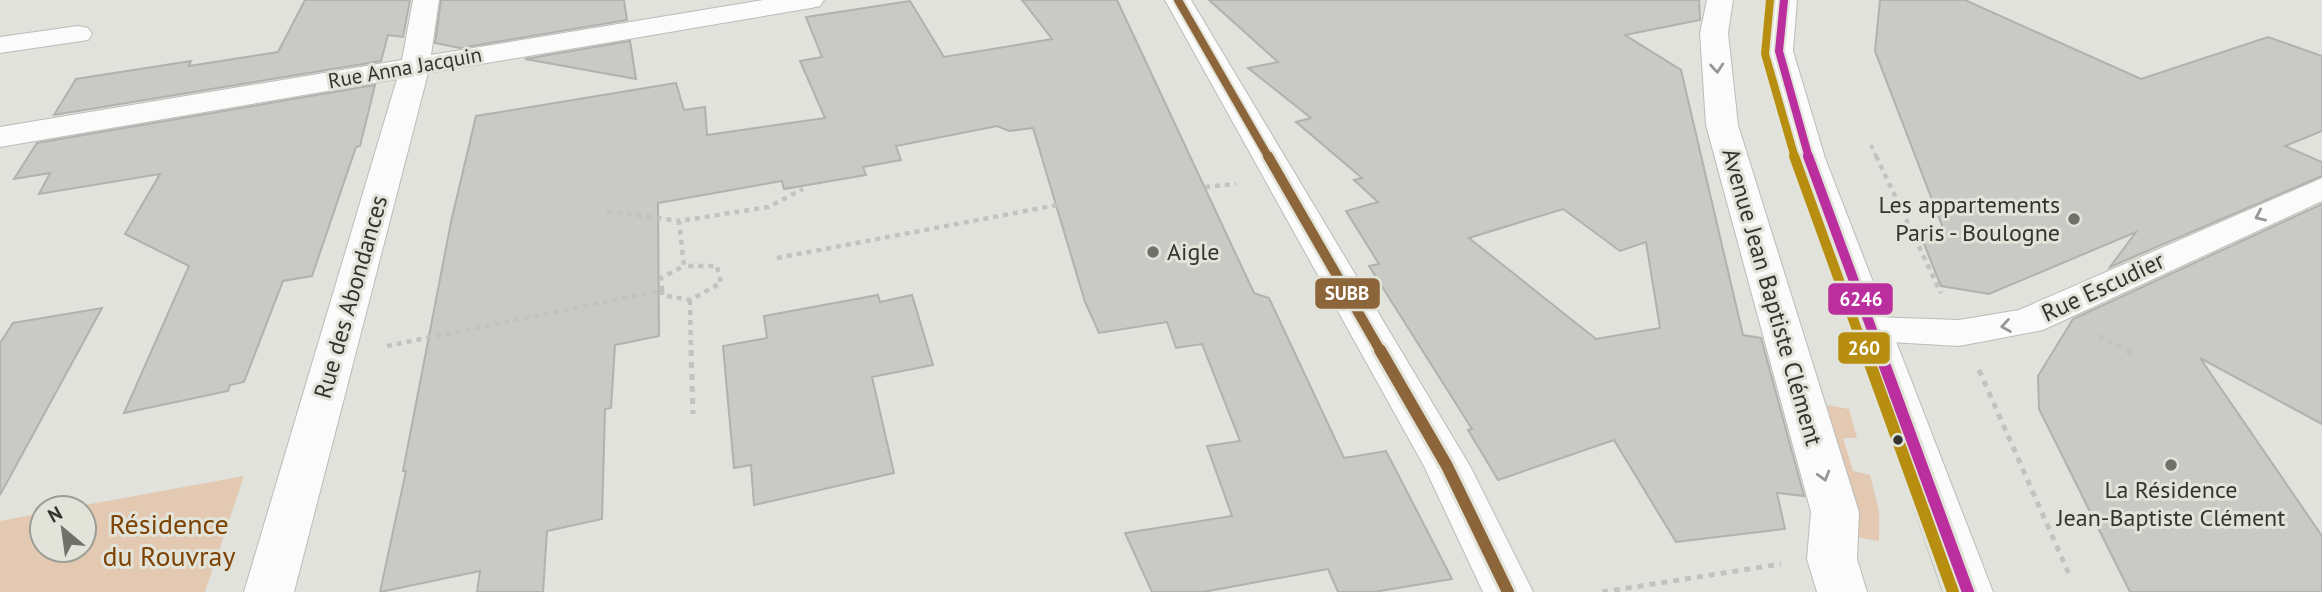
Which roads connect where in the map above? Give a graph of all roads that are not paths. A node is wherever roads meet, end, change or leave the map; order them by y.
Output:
1 (426, 0) edge
2 (811, 0) edge
3 (1178, 0) edge
4 (1720, 0) edge
5 (1784, 0) edge
6 (78, 34) dead end
7 (0, 45) edge
8 (415, 67) junction
9 (0, 137) edge
10 (2322, 188) edge
11 (1872, 329) junction
12 (1837, 576) edge
13 (269, 592) edge
14 (1508, 592) edge
15 (1968, 592) edge

1 - 8 street, Rue des Abondances
2 - 8 street, Rue Anna Jacquin
3 - 14 street
4 -> 12 street, Avenue Jean Baptiste Clément
5 - 11 street
6 - 7 street
8 - 9 street, Rue Anna Jacquin
8 - 13 street, Rue des Abondances
10 -> 11 street, Rue Escudier
11 - 15 street

